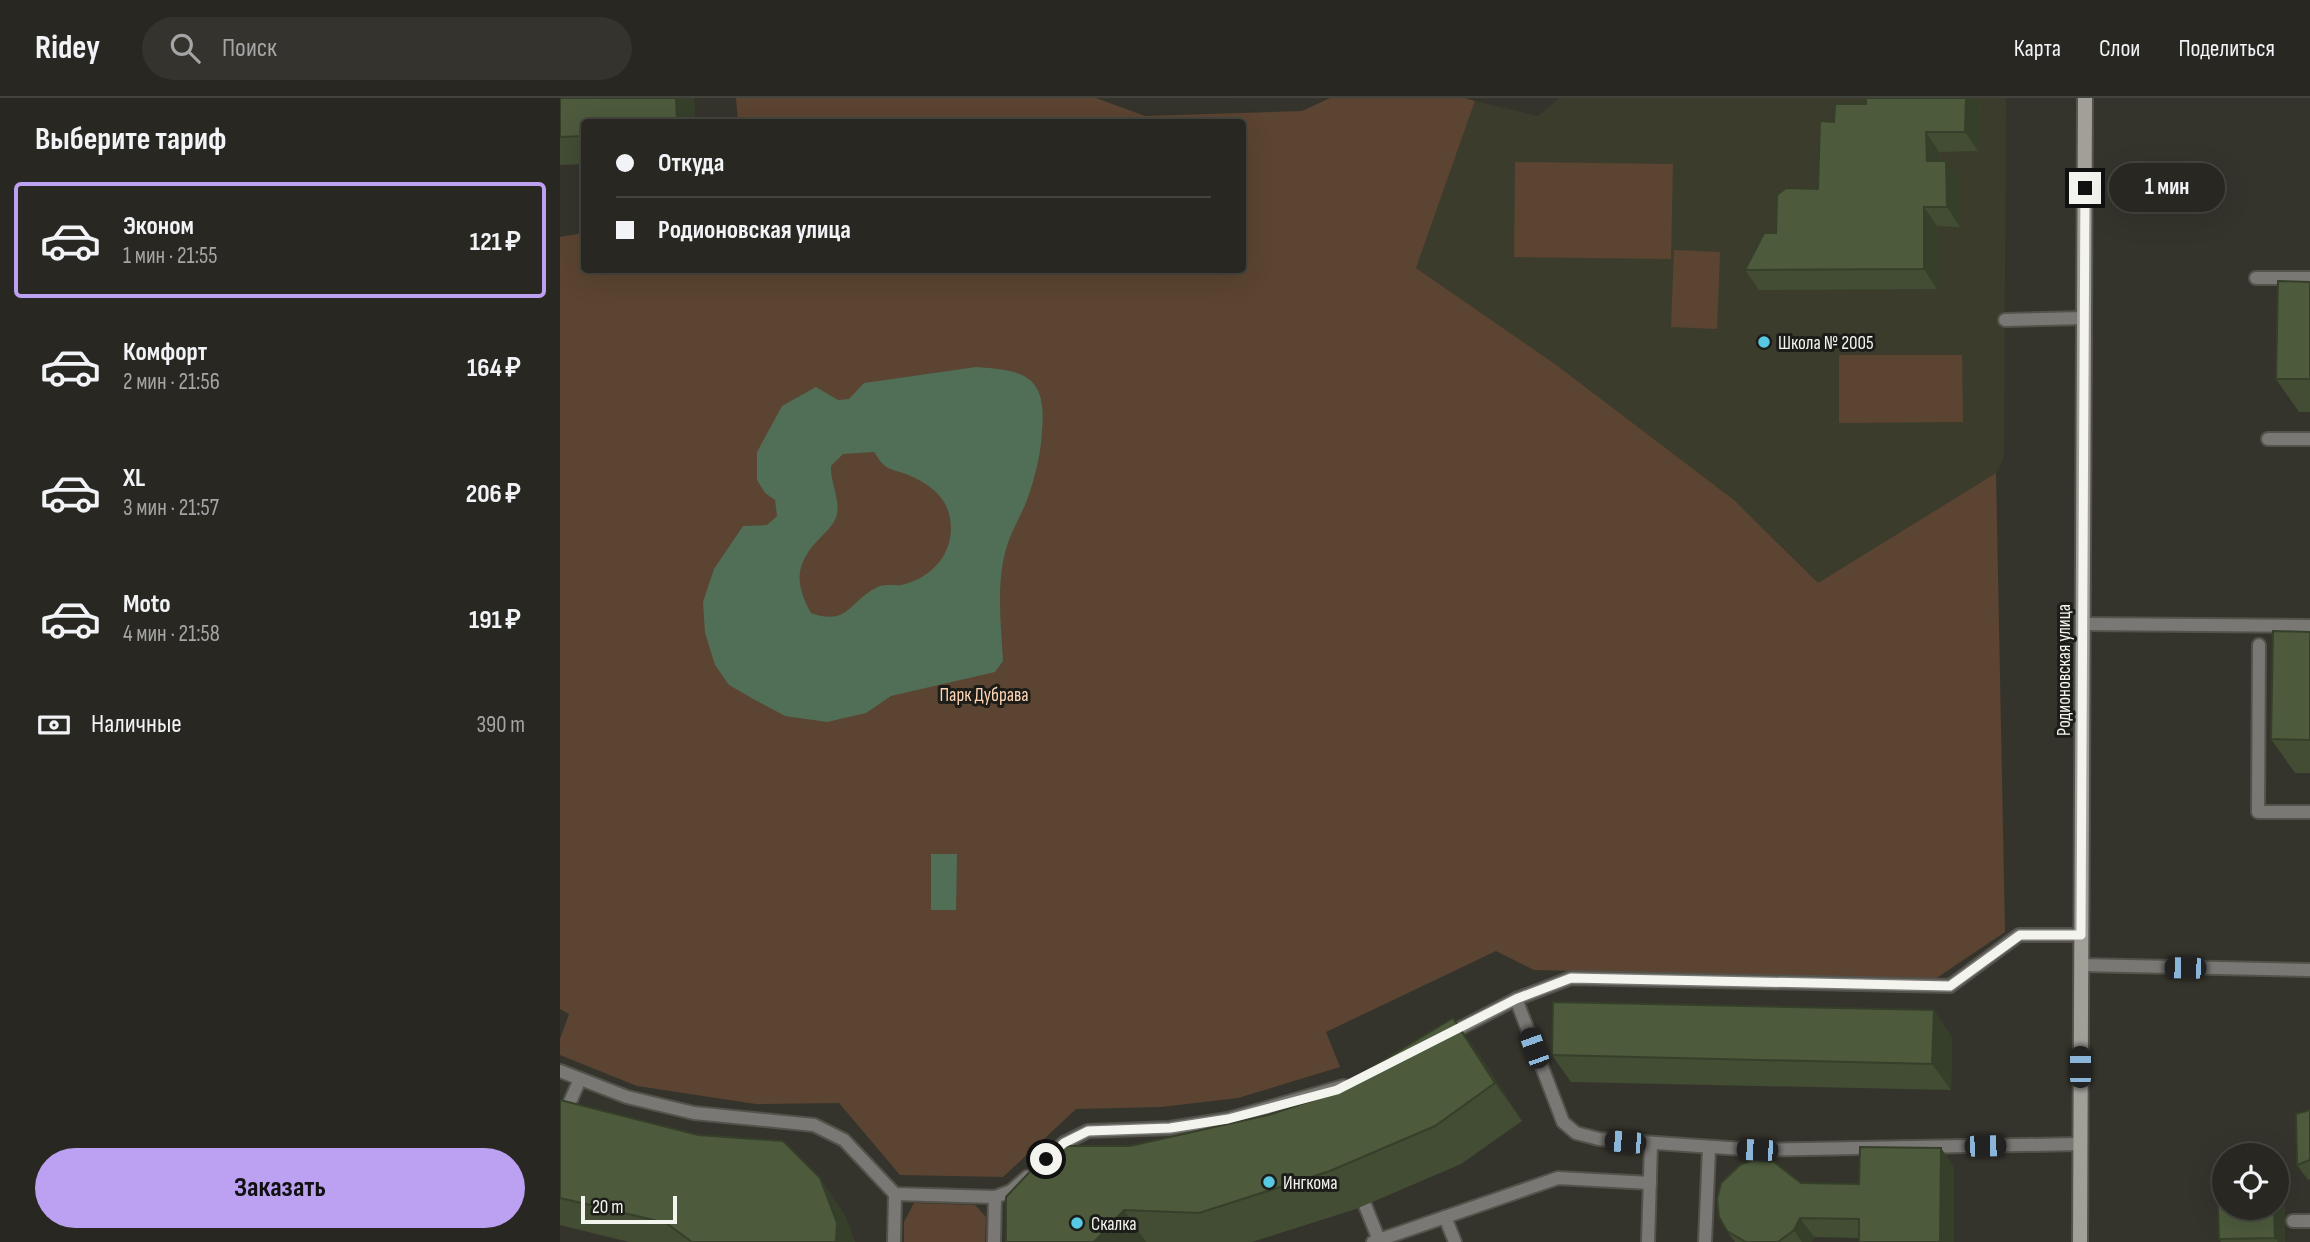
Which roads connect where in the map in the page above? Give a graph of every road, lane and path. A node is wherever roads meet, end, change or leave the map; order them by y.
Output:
1 (2085, 98) edge
2 (2256, 278) dead end
3 (2310, 278) edge
4 (2084, 318) junction
5 (2005, 320) dead end
6 (2268, 439) dead end
7 (2310, 439) edge
8 (2082, 624) junction
9 (2310, 626) edge
10 (2259, 645) dead end
11 (2310, 812) edge
12 (2081, 935) junction
13 (2081, 965) junction
14 (2310, 970) edge
15 (1516, 999) junction
16 (1427, 1045) edge
17 (560, 1071) edge
18 (580, 1079) junction
19 (1359, 1079) edge
20 (560, 1125) edge
21 (1651, 1144) junction
22 (2080, 1144) junction
23 (1709, 1149) junction
24 (1650, 1183) junction
25 (895, 1194) junction
26 (995, 1197) junction
27 (1365, 1205) edge
28 (1445, 1217) junction
29 (2293, 1221) dead end
30 (2310, 1221) edge
31 (1376, 1241) edge
32 (894, 1242) edge
33 (994, 1242) edge
34 (1455, 1242) edge
35 (1648, 1242) edge
36 (1705, 1242) edge
37 (2080, 1242) edge

1 - 4 street, Родионовская улица
2 - 3 lane
4 - 5 lane
4 - 8 street, Родионовская улица
6 - 7 lane
8 - 9 lane
8 - 12 street, Родионовская улица
10 - 11 lane
12 - 13 street, Родионовская улица
12 - 15 lane
13 - 14 lane
13 - 22 street, Родионовская улица
15 - 16 lane
15 - 21 lane
17 - 18 lane
18 - 20 lane
18 - 25 lane
19 - 26 lane
21 - 23 lane
21 - 24 lane
22 - 23 lane
22 - 37 street, Родионовская улица
23 - 36 lane
24 - 28 lane
24 - 35 lane
25 - 26 lane
25 - 32 lane
26 - 33 lane
27 - 31 lane
28 - 31 lane
28 - 34 lane
29 - 30 lane

